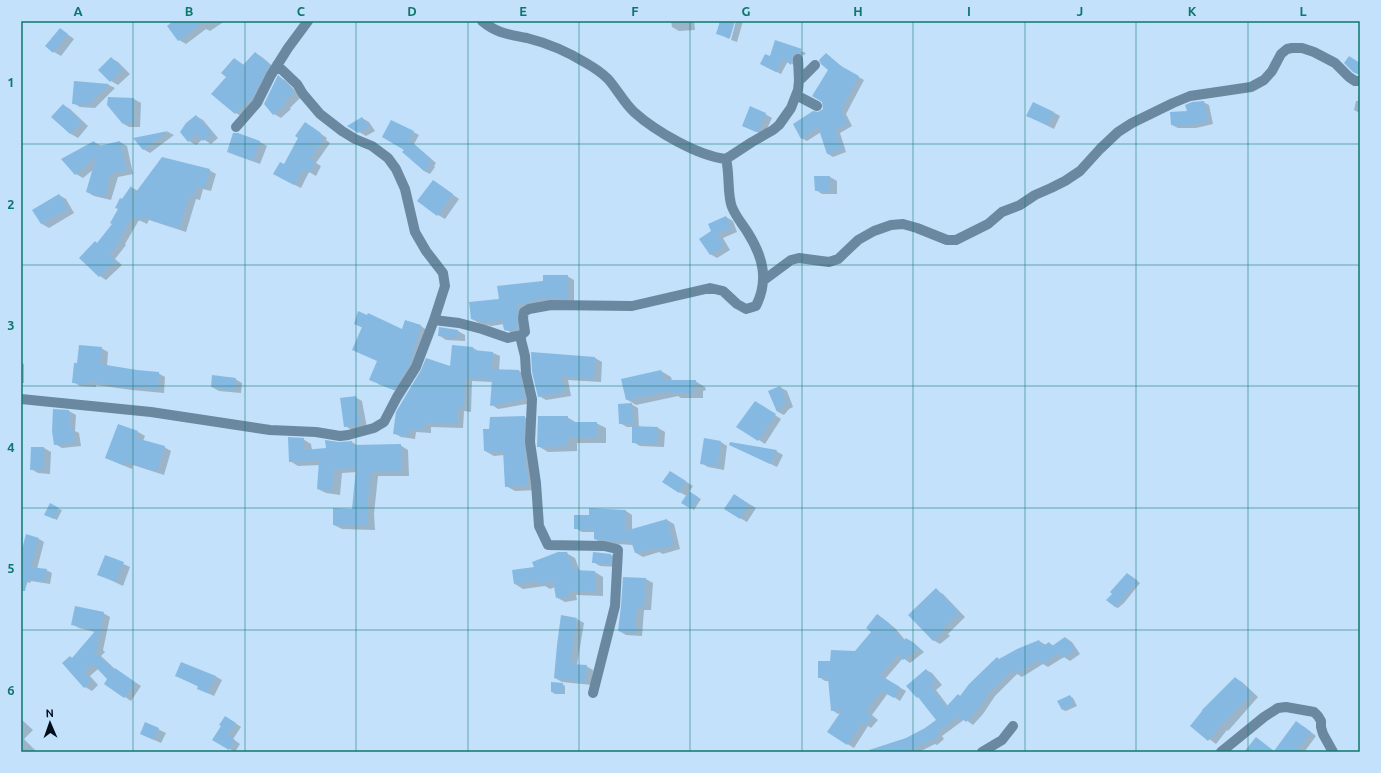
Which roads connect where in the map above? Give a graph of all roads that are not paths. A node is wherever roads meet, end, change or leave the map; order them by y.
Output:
1 (308, 21) edge
2 (482, 21) edge
3 (798, 59) dead end
4 (277, 65) junction
5 (815, 65) dead end
6 (799, 81) junction
7 (1360, 81) edge
8 (796, 95) junction
9 (817, 106) dead end
10 (236, 127) dead end
11 (730, 156) junction
12 (764, 280) junction
13 (434, 320) junction
14 (521, 335) junction
15 (21, 399) edge
16 (593, 693) dead end
17 (1013, 726) dead end
18 (1330, 751) edge
19 (982, 752) edge
20 (1221, 752) edge

1 - 4 street
2 - 11 street
3 - 6 street
4 - 10 street
4 - 13 street
5 - 6 street
6 - 8 street
7 - 12 street
8 - 9 street
8 - 11 street
11 - 12 street
12 - 14 street
13 - 14 street
13 - 15 street
14 - 16 street
17 - 19 street
18 - 20 street

